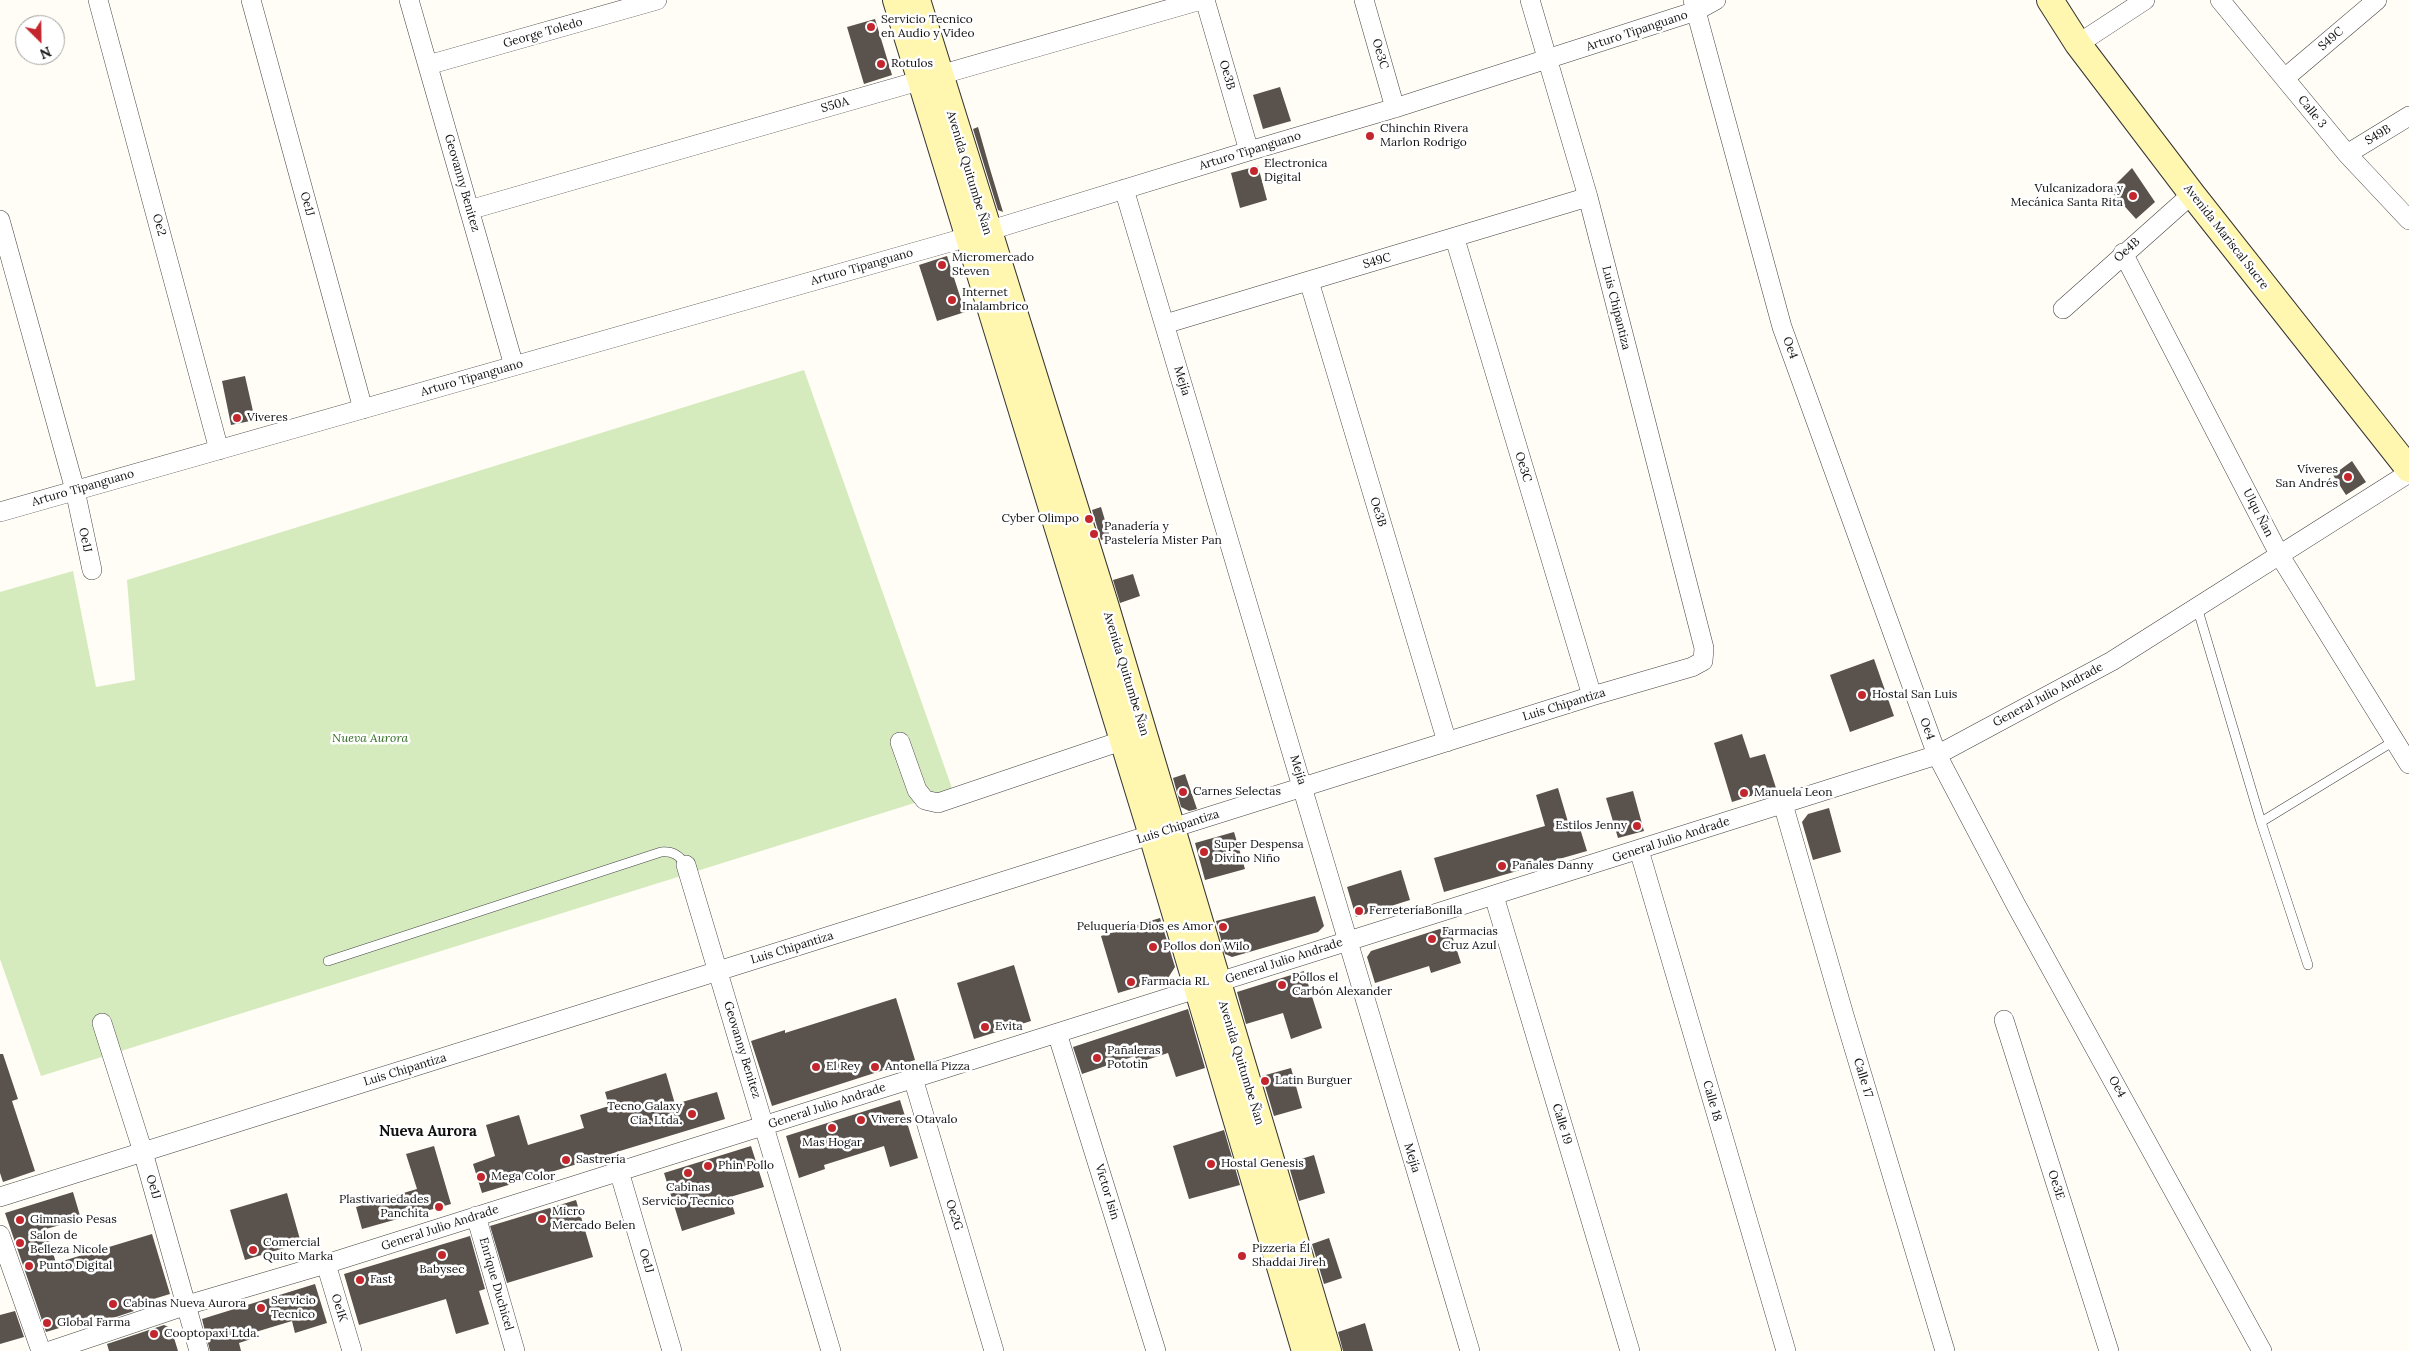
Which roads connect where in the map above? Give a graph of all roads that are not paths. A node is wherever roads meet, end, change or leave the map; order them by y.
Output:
1 (98, 0) edge
2 (251, 0) edge
3 (410, 0) edge
4 (657, 0) edge
5 (896, 0) edge
6 (917, 0) edge
7 (1203, 0) edge
8 (1364, 0) edge
9 (1530, 0) edge
10 (1716, 0) edge
11 (2050, 0) edge
12 (2145, 0) edge
13 (2220, 0) edge
14 (2377, 0) edge
15 (1695, 6) edge
16 (2078, 44) junction
17 (1547, 60) junction
18 (428, 65) junction
19 (930, 78) junction
20 (2285, 78) junction
21 (1395, 108) junction
22 (2409, 116) edge
23 (1249, 150) junction
24 (2347, 154) junction
25 (1124, 189) junction
26 (2192, 194) junction
27 (1588, 198) junction
28 (470, 210) junction
29 (0, 220) edge
30 (2409, 220) edge
31 (977, 234) junction
32 (1455, 239) junction
33 (2123, 253) junction
34 (1309, 282) junction
35 (2063, 309) dead end
36 (1165, 324) junction
37 (514, 366) junction
38 (363, 409) junction
39 (219, 450) junction
40 (2409, 469) edge
41 (2409, 473) edge
42 (74, 490) junction
43 (0, 512) edge
44 (2280, 556) junction
45 (92, 570) dead end
46 (2197, 607) junction
47 (1592, 696) junction
48 (1132, 737) junction
49 (2394, 741) junction
50 (900, 742) dead end
51 (1447, 742) junction
52 (1937, 755) junction
53 (2409, 764) edge
54 (1303, 787) junction
55 (1784, 804) junction
56 (2262, 822) junction
57 (1162, 832) junction
58 (1639, 850) junction
59 (686, 865) joint
60 (1494, 896) junction
61 (1348, 941) junction
62 (328, 961) dead end
63 (2308, 964) dead end
64 (718, 971) junction
65 (1207, 986) junction
66 (2004, 1020) dead end
67 (102, 1024) dead end
68 (1057, 1033) junction
69 (913, 1078) junction
70 (764, 1126) junction
71 (143, 1152) junction
72 (619, 1172) junction
73 (0, 1197) edge
74 (476, 1216) junction
75 (0, 1236) edge
76 (326, 1264) junction
77 (187, 1305) junction
78 (41, 1351) edge
79 (50, 1351) edge
80 (199, 1351) edge
81 (352, 1351) edge
82 (515, 1351) edge
83 (672, 1351) edge
84 (832, 1351) edge
85 (994, 1351) edge
86 (1156, 1351) edge
87 (1305, 1351) edge
88 (1328, 1351) edge
89 (1470, 1351) edge
90 (1630, 1351) edge
91 (1786, 1351) edge
92 (1945, 1351) edge
93 (2108, 1351) edge
94 (2262, 1351) edge

1 - 39 street, Oe2
2 - 38 street, Oe1J
3 - 18 street, Geovanny Benitez
4 - 18 street, George Toledo
5 - 19 street, Avenida Quitumbe Ñan
6 - 19 street, Avenida Quitumbe Ñan
7 - 19 street, S50A
7 - 23 street, Oe3B
8 - 21 street, Oe3C
9 - 17 street, Luis Chipantiza
10 - 15 street, Arturo Tipanguano
11 - 16 street, Avenida Mariscal Sucre
12 - 16 street
13 - 20 street, Calle 3
14 - 20 street, S49C
15 - 17 street, Arturo Tipanguano
15 - 52 street, Oe4
16 - 26 street, Avenida Mariscal Sucre
17 - 21 street, Arturo Tipanguano
17 - 27 street, Luis Chipantiza
18 - 28 street, Geovanny Benitez
19 - 28 street, S50A
19 - 31 street, Avenida Quitumbe Ñan
20 - 24 street, Calle 3
21 - 23 street, Arturo Tipanguano
22 - 24 street, S49B
23 - 25 street, Arturo Tipanguano
24 - 30 street, Calle 3
25 - 31 street, Arturo Tipanguano
25 - 36 street, Mejía
26 - 33 street, Oe4B
26 - 40 street, Avenida Mariscal Sucre
27 - 32 street, S49C
27 - 47 street, Luis Chipantiza
28 - 37 street, Geovanny Benitez
29 - 42 street, Oe1J
31 - 37 street, Arturo Tipanguano
31 - 48 street, Avenida Quitumbe Ñan
32 - 34 street, S49C
32 - 47 street, Oe3C
33 - 35 street, Oe4B
33 - 44 street, Ulqu Ñan
34 - 36 street, S49C
34 - 51 street, Oe3B
36 - 54 street, Mejía
37 - 38 street, Arturo Tipanguano
38 - 39 street, Arturo Tipanguano
39 - 42 street, Arturo Tipanguano
41 - 44 street, General Julio Andrade
42 - 43 street, Arturo Tipanguano
42 - 45 street, Oe1J
44 - 46 street, General Julio Andrade
44 - 49 street, Ulqu Ñan
46 - 52 street, General Julio Andrade
46 - 56 lane
47 - 51 street, Luis Chipantiza
48 - 50 street
48 - 57 street, Avenida Quitumbe Ñan
49 - 53 street, Ulqu Ñan
49 - 56 lane
51 - 54 street, Luis Chipantiza
52 - 55 street, General Julio Andrade
52 - 94 street, Oe4
54 - 57 street, Luis Chipantiza
54 - 61 street, Mejía
55 - 58 street, General Julio Andrade
55 - 92 street, Calle 17
56 - 63 lane
57 - 64 street, Luis Chipantiza
57 - 65 street, Avenida Quitumbe Ñan
58 - 60 street, General Julio Andrade
58 - 91 street, Calle 18
59 - 62 lane
59 - 64 street, Geovanny Benitez
60 - 61 street, General Julio Andrade
60 - 90 street, Calle 19
61 - 65 street, General Julio Andrade
61 - 89 street, Mejía
64 - 70 street, Geovanny Benitez
64 - 71 street, Luis Chipantiza
65 - 68 street, General Julio Andrade
65 - 87 street, Avenida Quitumbe Ñan
65 - 88 street, Avenida Quitumbe Ñan
66 - 93 street, Oe3E
67 - 71 street, Oe1J
68 - 69 street, General Julio Andrade
68 - 86 street, Victor Isin
69 - 70 street, General Julio Andrade
69 - 85 street, Oe2G
70 - 72 street, General Julio Andrade
70 - 84 street, Geovanny Benitez
71 - 73 street, Luis Chipantiza
71 - 77 street, Oe1J
72 - 74 street, General Julio Andrade
72 - 83 street, Oe1J
74 - 76 street, General Julio Andrade
74 - 82 street, Enrique Duchicel
75 - 78 street
76 - 77 street, General Julio Andrade
76 - 81 street, Oe1K
77 - 79 street, General Julio Andrade
77 - 80 street, Oe1J

